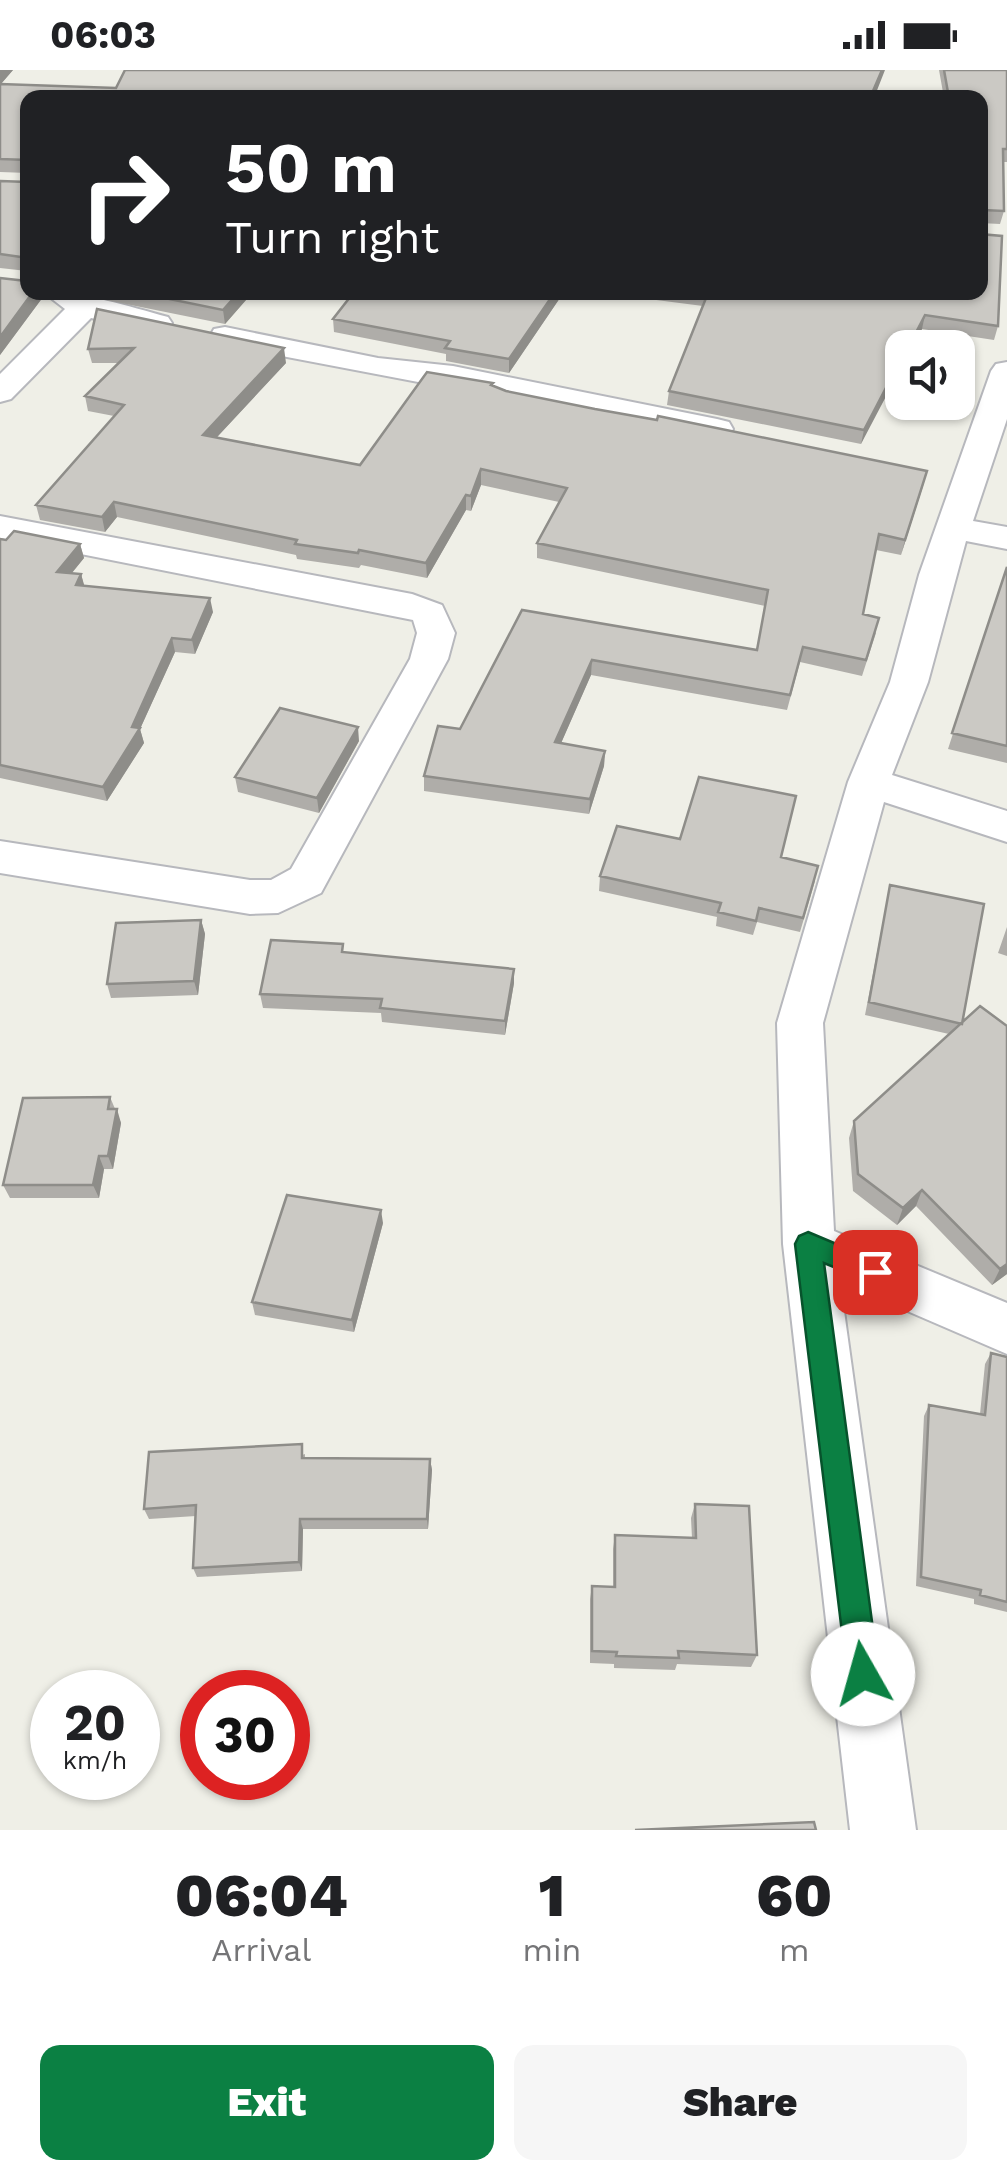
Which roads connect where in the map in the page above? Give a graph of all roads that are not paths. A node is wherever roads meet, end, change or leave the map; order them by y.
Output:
1 (71, 300) edge
2 (1007, 371) edge
3 (0, 392) edge
4 (757, 437) edge
5 (930, 472) edge
6 (968, 480) junction
7 (0, 526) edge
8 (952, 528) junction
9 (1007, 538) edge
10 (869, 782) junction
11 (1007, 827) edge
12 (0, 857) edge
13 (808, 1244) junction
14 (1007, 1329) edge
15 (883, 1830) edge

1 - 3 street
1 - 4 street
2 - 6 street
5 - 6 street
6 - 8 street
7 - 12 street
8 - 9 street
8 - 10 street
10 - 11 street
10 - 13 street
13 - 14 street
13 - 15 street

